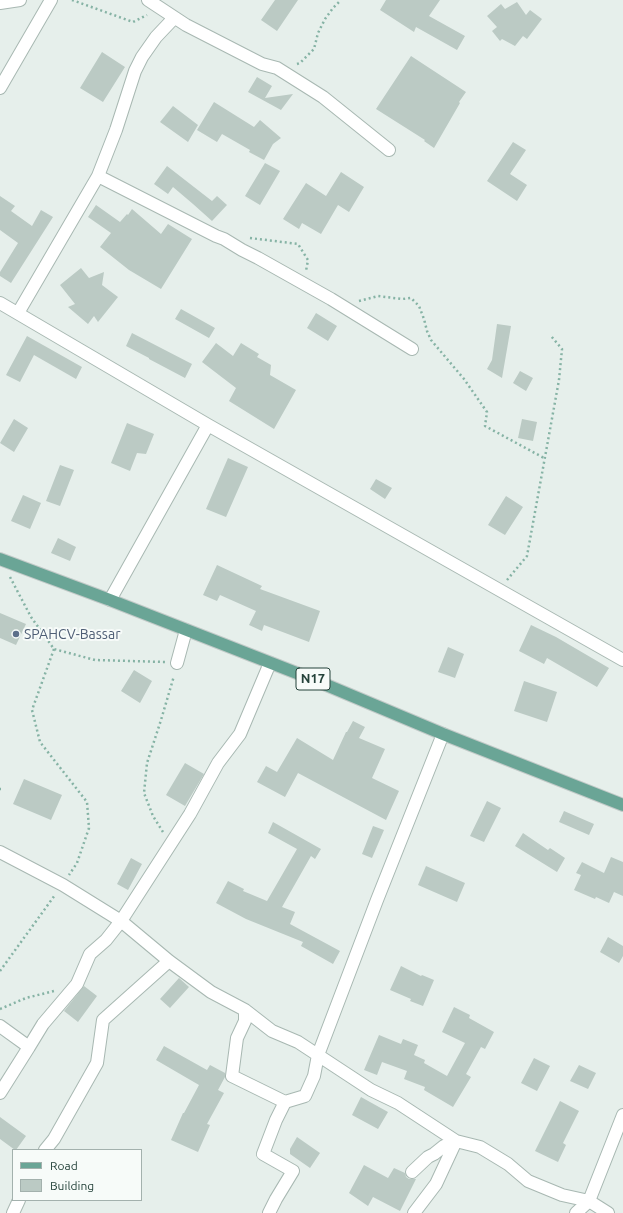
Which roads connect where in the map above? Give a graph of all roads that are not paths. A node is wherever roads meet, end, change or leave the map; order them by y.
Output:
1 (20, 0) edge
2 (51, 0) edge
3 (148, 0) edge
4 (0, 3) edge
5 (174, 18) junction
6 (0, 88) edge
7 (389, 150) dead end
8 (98, 176) junction
9 (0, 303) edge
10 (18, 314) junction
11 (412, 349) dead end
12 (208, 425) junction
13 (0, 559) edge
14 (110, 600) junction
15 (186, 630) junction
16 (623, 660) edge
17 (177, 663) road end
18 (270, 663) junction
19 (443, 734) junction
20 (623, 805) edge
21 (0, 852) edge
22 (121, 921) junction
23 (169, 960) junction
24 (245, 1010) junction
25 (0, 1026) edge
26 (29, 1048) junction
27 (318, 1055) junction
28 (0, 1093) edge
29 (285, 1102) junction
30 (623, 1115) edge
31 (456, 1141) junction
32 (46, 1149) edge
33 (412, 1172) dead end
34 (19, 1201) edge
35 (589, 1201) junction
36 (13, 1213) edge
37 (269, 1213) edge
38 (414, 1213) edge
39 (576, 1213) edge
40 (608, 1213) edge

1 - 4 street
2 - 6 street
3 - 5 street
5 - 7 street
5 - 8 street
8 - 10 street
8 - 11 street
9 - 10 street
10 - 12 street
12 - 14 street
12 - 16 street
13 - 14 main road, N17
14 - 15 main road, N17
15 - 17 street
15 - 18 main road, N17
18 - 19 main road, N17
18 - 22 street
19 - 20 main road, N17
19 - 27 street
21 - 22 street
22 - 23 street
22 - 26 street
23 - 24 street
23 - 32 street
24 - 27 street
24 - 29 street
25 - 26 street
26 - 28 street
27 - 29 street
27 - 31 street
29 - 37 street
30 - 35 street
31 - 33 street
31 - 35 street
31 - 38 street
34 - 36 street
35 - 39 street
35 - 40 street

